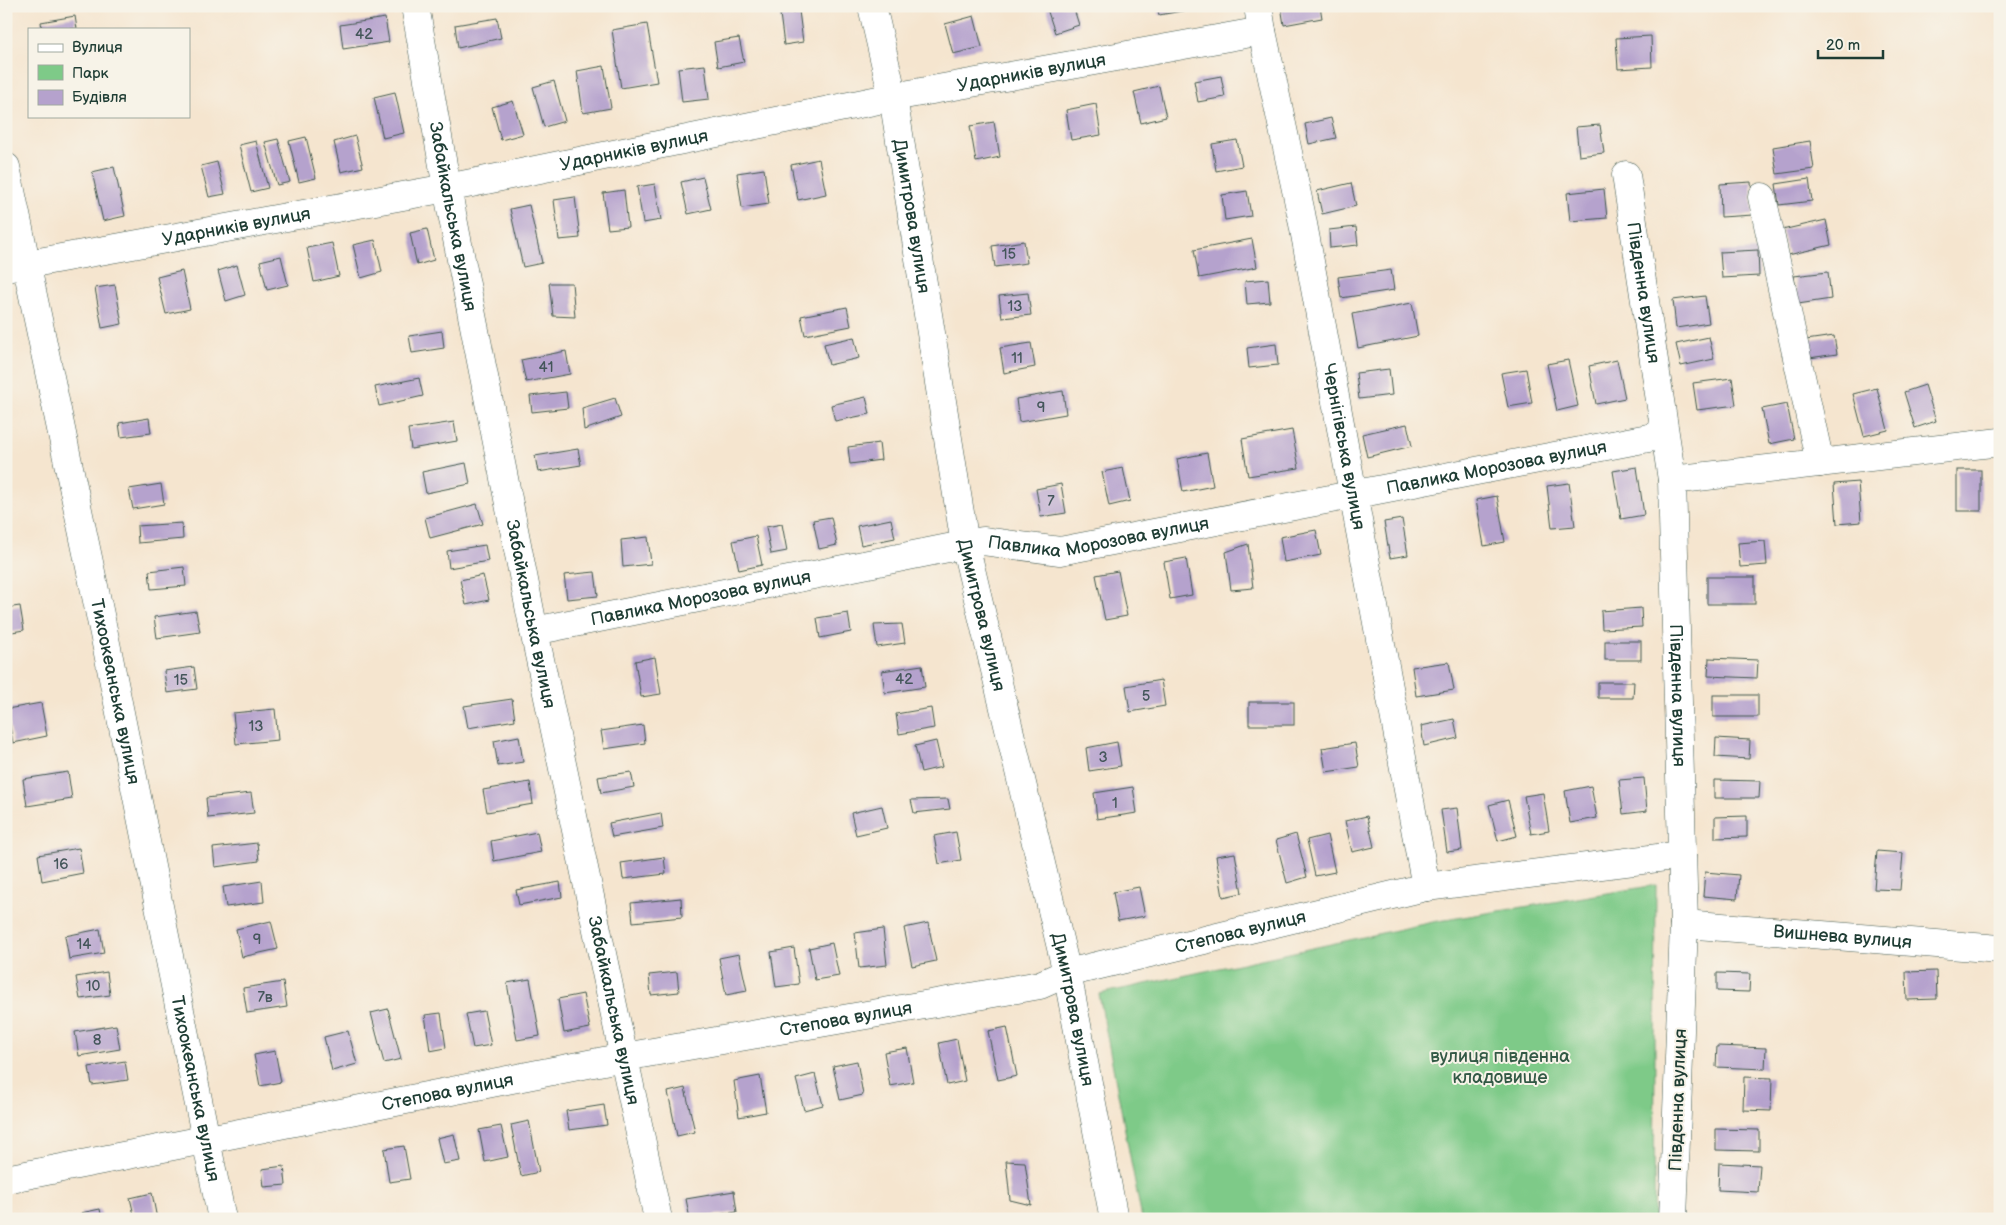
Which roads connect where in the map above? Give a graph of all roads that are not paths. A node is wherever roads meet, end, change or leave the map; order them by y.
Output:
1 (415, 6) edge
2 (872, 6) edge
3 (1260, 19) edge
4 (893, 97) junction
5 (6, 167) edge
6 (1626, 175) dead end
7 (447, 188) junction
8 (1762, 197) dead end
9 (16, 266) edge
10 (1664, 434) junction
11 (2000, 442) edge
12 (1820, 463) junction
13 (1672, 480) junction
14 (1352, 494) junction
15 (965, 544) junction
16 (534, 631) junction
17 (1682, 855) junction
18 (1426, 887) junction
19 (1684, 924) junction
20 (2000, 949) edge
21 (1067, 973) junction
22 (624, 1057) junction
23 (207, 1140) junction
24 (6, 1179) edge
25 (222, 1219) edge
26 (658, 1219) edge
27 (1114, 1219) edge
28 (1673, 1219) edge

1 - 7 street, Забайкальська вулиця
2 - 4 street, Димитрова вулиця
3 - 4 street, Ударників вулиця
3 - 14 street, Чернігівська вулиця
4 - 7 street, Ударників вулиця
4 - 15 street, Димитрова вулиця
5 - 9 street, Тихоокеанська вулиця
6 - 10 street, Південна вулиця
7 - 9 street, Ударників вулиця
7 - 16 street, Забайкальська вулиця
8 - 12 street
9 - 23 street, Тихоокеанська вулиця
10 - 13 street, Південна вулиця
10 - 14 street, Павлика Морозова вулиця
11 - 12 street
12 - 13 street
13 - 17 street, Південна вулиця
14 - 15 street, Павлика Морозова вулиця
14 - 18 street, Чернігівська вулиця
15 - 16 street, Павлика Морозова вулиця
15 - 21 street, Димитрова вулиця
16 - 22 street, Забайкальська вулиця
17 - 18 street, Степова вулиця
17 - 19 street, Південна вулиця
18 - 21 street, Степова вулиця
19 - 20 street, Вишнева вулиця
19 - 28 street, Південна вулиця
21 - 22 street, Степова вулиця
21 - 27 street, Димитрова вулиця
22 - 23 street, Степова вулиця
22 - 26 street, Забайкальська вулиця
23 - 24 street, Степова вулиця
23 - 25 street, Тихоокеанська вулиця

